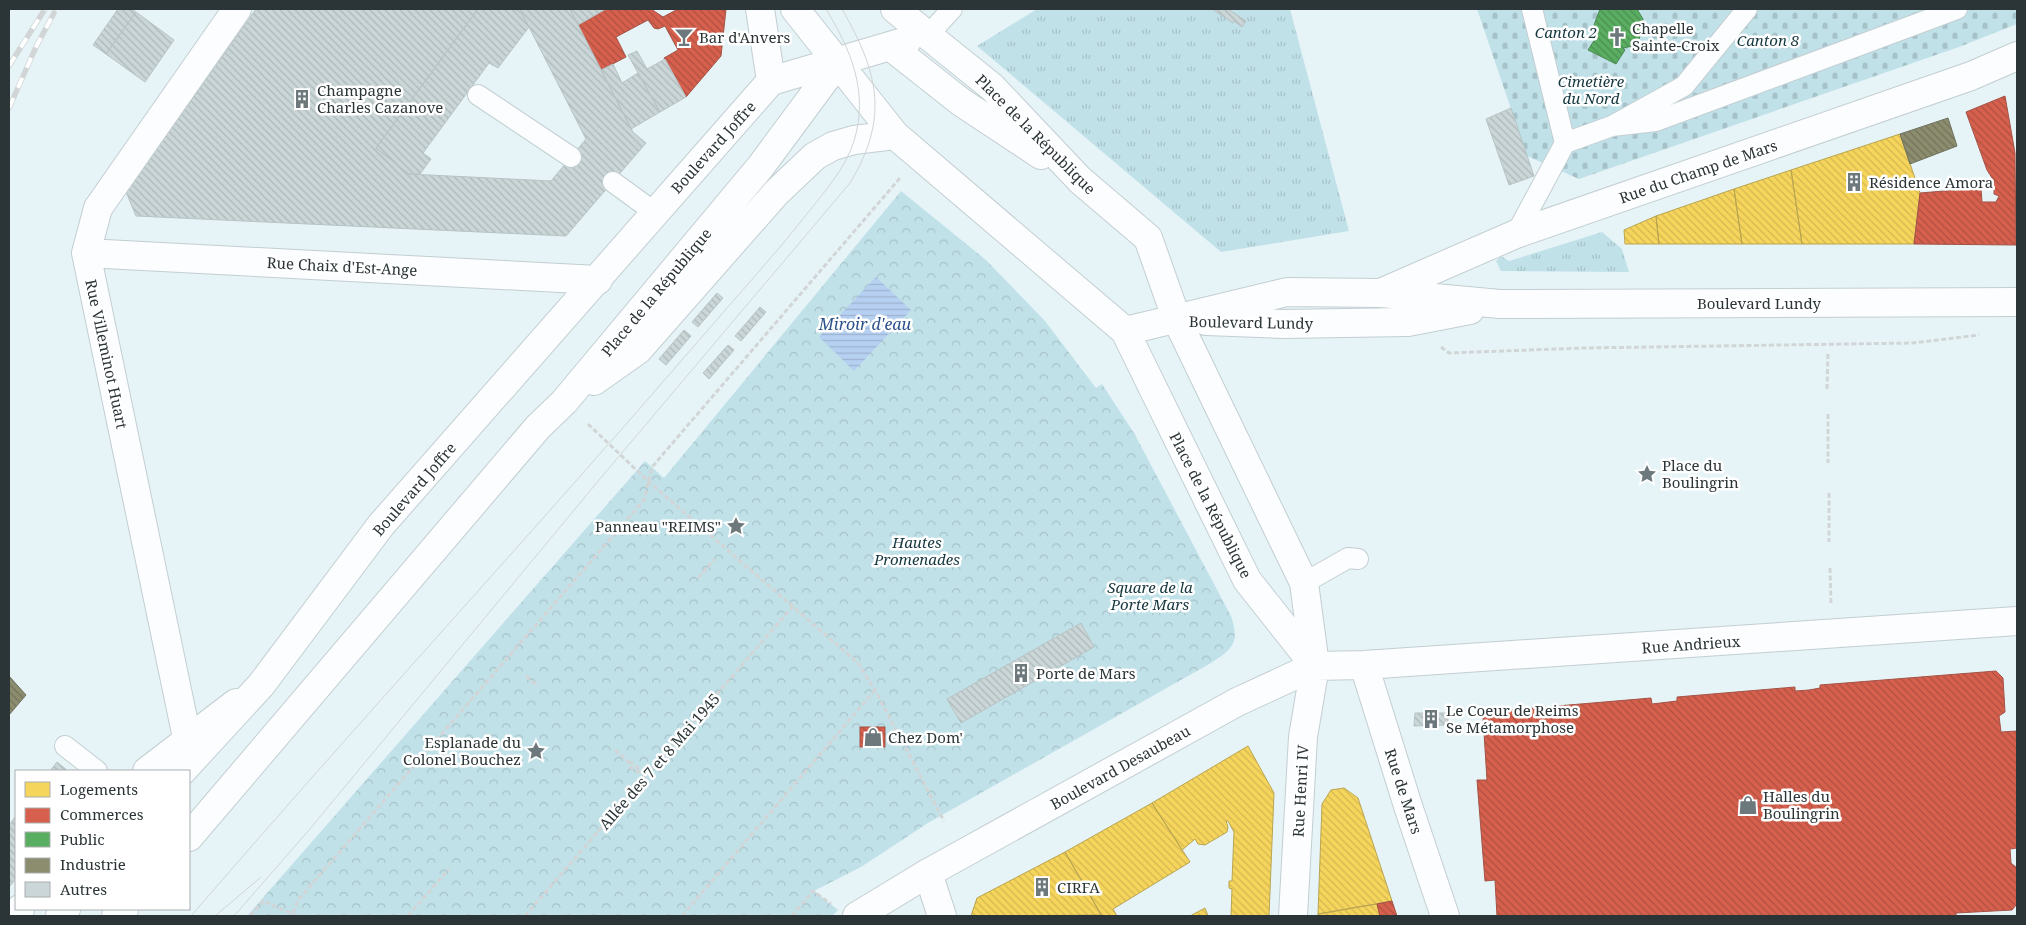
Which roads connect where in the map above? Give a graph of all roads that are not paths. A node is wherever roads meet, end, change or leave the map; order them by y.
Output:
1 (237, 9) edge
2 (760, 9) edge
3 (795, 9) edge
4 (895, 9) edge
5 (952, 9) edge
6 (1532, 9) edge
7 (1747, 9) edge
8 (1957, 9) edge
9 (928, 35) junction
10 (890, 46) junction
11 (2017, 56) edge
12 (838, 62) junction
13 (771, 81) junction
14 (478, 95) dead end
15 (1612, 126) junction
16 (895, 135) junction
17 (1565, 143) junction
18 (571, 157) dead end
19 (1080, 180) junction
20 (613, 182) dead end
21 (1532, 205) junction
22 (654, 212) junction
23 (1560, 219) junction
24 (1516, 234) junction
25 (86, 252) junction
26 (598, 280) junction
27 (1381, 293) junction
28 (2015, 302) edge
29 (1500, 304) junction
30 (1177, 320) junction
31 (1126, 331) junction
32 (564, 402) junction
33 (1358, 560) dead end
34 (1304, 583) junction
35 (2017, 621) edge
36 (1364, 665) junction
37 (1315, 666) junction
38 (261, 685) junction
39 (187, 738) junction
40 (65, 746) dead end
41 (96, 770) edge
42 (148, 770) edge
43 (183, 770) edge
44 (190, 836) edge
45 (928, 874) junction
46 (846, 911) edge
47 (942, 916) edge
48 (1293, 916) edge
49 (1445, 916) edge

1 - 25 main road, Rue Villeminot Huart
2 - 13 main road
3 - 12 main road, Place de la République
4 - 9 main road, Place de la République
5 - 9 lane
6 - 17 lane
7 - 15 lane
8 - 15 lane
9 - 10 main road
9 - 19 main road, Place de la République
10 - 12 main road
10 - 19 main road
11 - 23 main road, Rue du Champ de Mars
12 - 13 main road
12 - 16 main road, Place de la République
12 - 32 main road, Place de la République
13 - 22 main road, Boulevard Joffre
14 - 18 lane
15 - 17 lane
16 - 31 main road, Place de la République
16 - 32 main road
17 - 21 lane
19 - 30 main road, Place de la République
20 - 22 lane
21 - 23 lane
21 - 24 lane
22 - 26 main road, Boulevard Joffre
23 - 24 main road, Rue du Champ de Mars
24 - 27 main road, Rue du Champ de Mars
25 - 26 main road, Rue Chaix d'Est-Ange
25 - 39 main road, Rue Villeminot Huart
26 - 38 main road, Boulevard Joffre
27 - 29 main road, Boulevard Lundy
27 - 30 main road, Boulevard Lundy
28 - 29 main road, Boulevard Lundy
29 - 30 main road, Boulevard Lundy
30 - 31 main road
30 - 34 main road, Place de la République
31 - 37 main road, Place de la République
32 - 44 main road
33 - 34 lane
34 - 37 main road, Place de la République
35 - 36 main road, Rue Andrieux
36 - 37 main road
36 - 49 main road, Rue de Mars
37 - 45 main road, Boulevard Desaubeau
37 - 48 main road, Rue Henri IV
38 - 39 main road
38 - 43 main road, Boulevard Joffre
39 - 42 main road
40 - 41 lane
45 - 46 main road, Boulevard Desaubeau
45 - 47 main road

